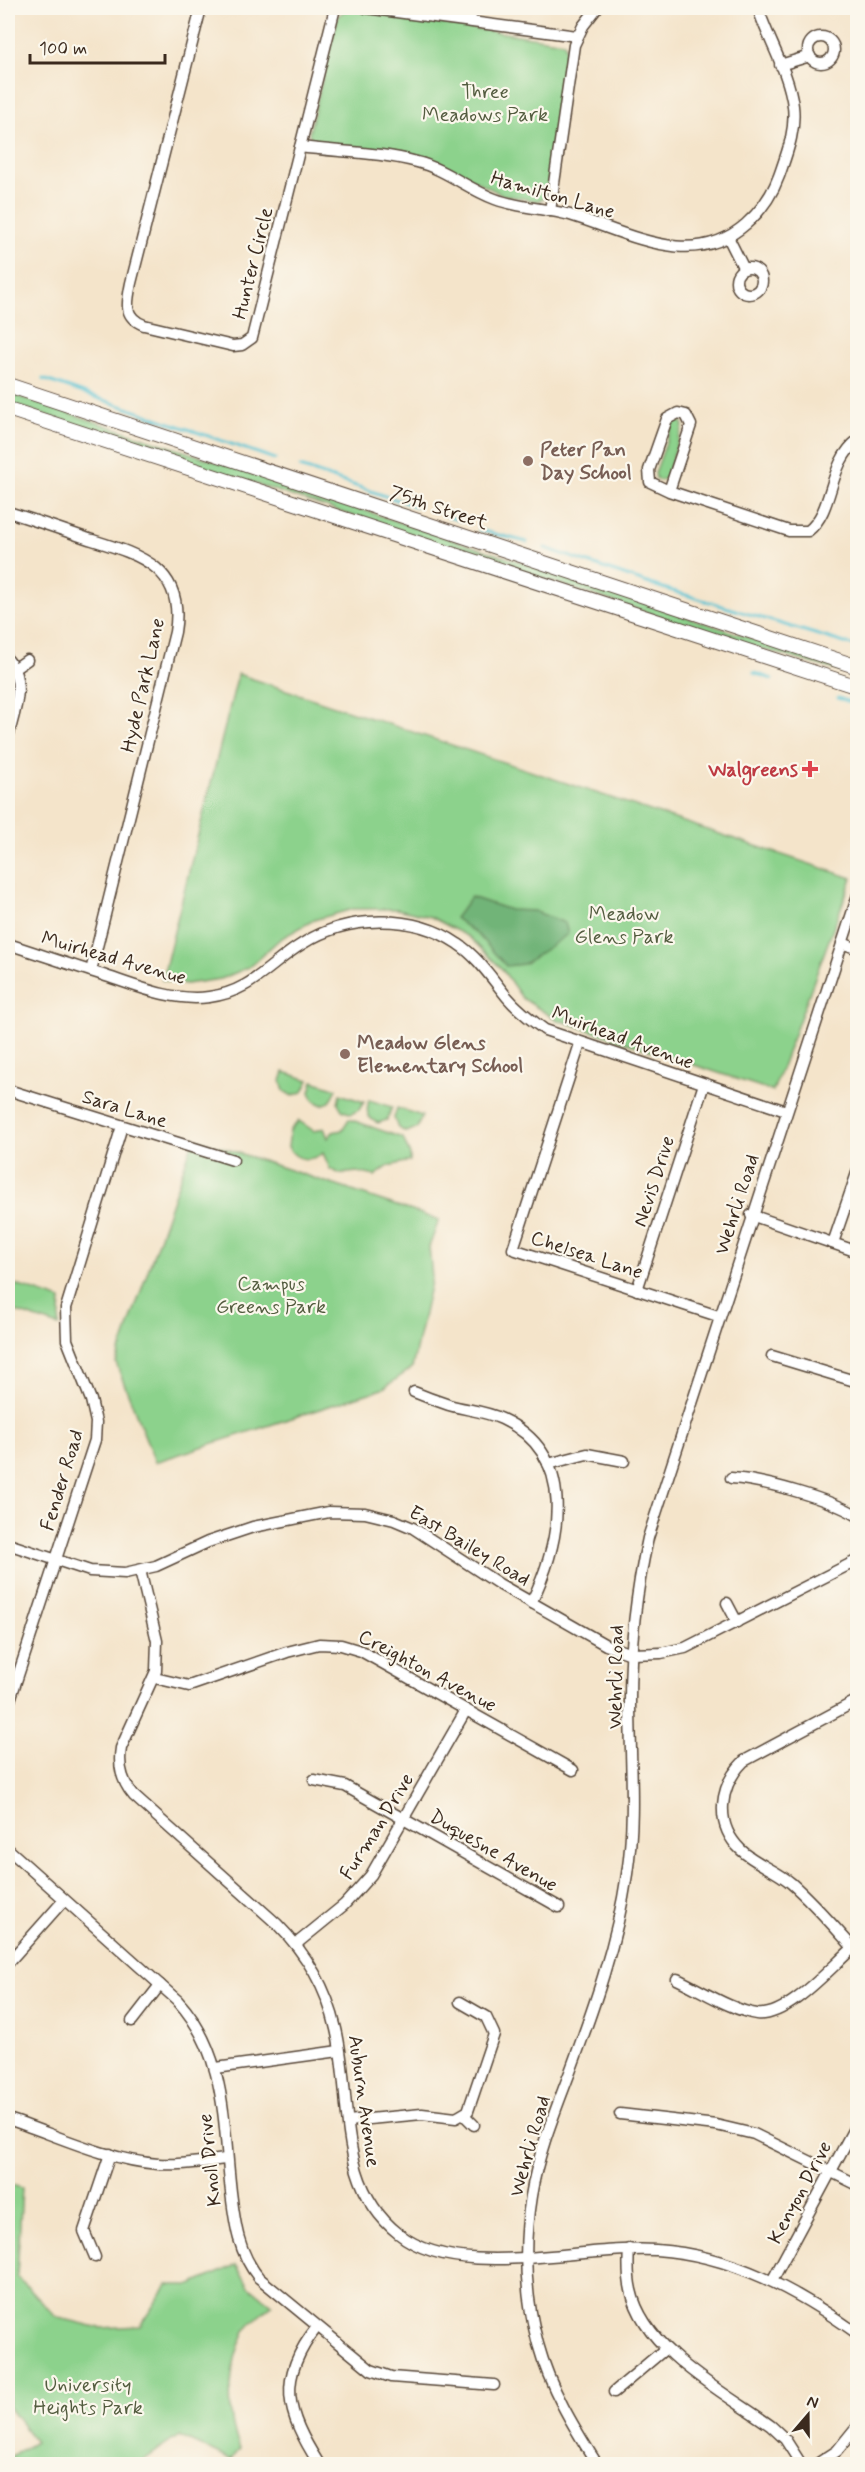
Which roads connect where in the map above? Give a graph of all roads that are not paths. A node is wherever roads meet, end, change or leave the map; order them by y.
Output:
1 (201, 8) edge
2 (335, 8) edge
3 (366, 8) edge
4 (472, 8) edge
5 (597, 8) edge
6 (758, 8) edge
7 (470, 21) junction
8 (577, 36) junction
9 (810, 56) dead end
10 (780, 65) junction
11 (300, 147) junction
12 (550, 211) junction
13 (728, 237) junction
14 (744, 269) dead end
15 (8, 385) edge
16 (8, 409) edge
17 (858, 440) edge
18 (669, 491) junction
19 (8, 512) edge
20 (27, 660) dead end
21 (11, 664) edge
22 (858, 667) edge
23 (858, 687) edge
24 (8, 737) edge
25 (858, 895) edge
26 (8, 944) edge
27 (842, 944) junction
28 (858, 949) edge
29 (91, 971) junction
30 (580, 1044) junction
31 (704, 1084) junction
32 (8, 1090) edge
33 (786, 1111) junction
34 (122, 1126) junction
35 (233, 1160) dead end
36 (858, 1170) edge
37 (751, 1215) junction
38 (833, 1243) junction
39 (858, 1252) edge
40 (637, 1290) junction
41 (718, 1316) junction
42 (772, 1356) dead end
43 (858, 1382) edge
44 (414, 1392) dead end
45 (624, 1461) dead end
46 (548, 1464) junction
47 (731, 1478) dead end
48 (858, 1516) edge
49 (8, 1544) edge
50 (55, 1560) junction
51 (858, 1560) edge
52 (140, 1570) junction
53 (531, 1603) junction
54 (727, 1604) dead end
55 (736, 1622) junction
56 (631, 1654) junction
57 (154, 1678) junction
58 (858, 1700) edge
59 (8, 1706) edge
60 (466, 1710) junction
61 (573, 1770) dead end
62 (314, 1780) dead end
63 (404, 1820) junction
64 (8, 1849) edge
65 (64, 1900) junction
66 (559, 1907) dead end
67 (296, 1944) junction
68 (855, 1951) edge
69 (8, 1963) edge
70 (677, 1979) dead end
71 (160, 1985) junction
72 (460, 2002) dead end
73 (132, 2022) dead end
74 (339, 2051) junction
75 (216, 2068) junction
76 (620, 2114) dead end
77 (464, 2115) junction
78 (8, 2119) edge
79 (348, 2121) junction
80 (858, 2121) edge
81 (474, 2125) dead end
82 (110, 2154) junction
83 (227, 2159) junction
84 (830, 2171) junction
85 (858, 2185) edge
86 (629, 2249) junction
87 (527, 2256) junction
88 (95, 2258) dead end
89 (772, 2281) junction
90 (317, 2327) junction
91 (858, 2334) edge
92 (665, 2349) junction
93 (494, 2385) dead end
94 (614, 2392) dead end
95 (858, 2425) edge
96 (319, 2464) edge
97 (597, 2464) edge
98 (801, 2464) edge
99 (817, 2464) edge

1 - 11 street, Hunter Circle
2 - 11 street, Hunter Circle
3 - 7 street
4 - 7 street
5 - 8 street
6 - 10 street, Hamilton Lane
7 - 8 street
8 - 12 street
9 - 10 street
10 - 13 street, Hamilton Lane
11 - 12 street, Hamilton Lane
12 - 13 street, Hamilton Lane
13 - 14 street
15 - 22 main road, 75th Street
16 - 23 main road, 75th Street
17 - 18 street
18 - 18 street
19 - 29 street, Hyde Park Lane
20 - 21 street
21 - 24 street
25 - 27 street, Wehrli Road
26 - 29 street, Muirhead Avenue
27 - 28 street
27 - 33 street, Wehrli Road
29 - 30 street, Muirhead Avenue
30 - 31 street, Muirhead Avenue
30 - 40 street, Chelsea Lane
31 - 33 street, Muirhead Avenue
31 - 40 street, Nevis Drive
32 - 34 street, Sara Lane
33 - 37 street, Wehrli Road
34 - 35 street, Sara Lane
34 - 50 street, Fender Road
36 - 38 street
37 - 38 street
37 - 41 street, Wehrli Road
38 - 39 street
40 - 41 street, Chelsea Lane
41 - 56 street, Wehrli Road
42 - 43 street
44 - 46 street
45 - 46 street
46 - 53 street
47 - 48 street
49 - 50 street, East Bailey Road
50 - 52 street, East Bailey Road
50 - 59 street, Fender Road
51 - 55 street, East Bailey Road
52 - 53 street, East Bailey Road
52 - 57 street, Auburn Avenue
53 - 56 street, East Bailey Road
54 - 55 street
55 - 56 street, East Bailey Road
56 - 87 street, Wehrli Road
57 - 60 street, Creighton Avenue
57 - 67 street, Auburn Avenue
58 - 68 street
60 - 61 street, Creighton Avenue
60 - 63 street, Furman Drive
62 - 63 street, Duquesne Avenue
63 - 66 street, Duquesne Avenue
63 - 67 street, Furman Drive
64 - 65 street, Knoll Drive
65 - 69 street
65 - 71 street, Knoll Drive
67 - 74 street, Auburn Avenue
68 - 70 street
71 - 73 street
71 - 75 street, Knoll Drive
72 - 77 street
74 - 75 street
74 - 79 street, Auburn Avenue
75 - 83 street, Knoll Drive
76 - 84 street
77 - 79 street
77 - 81 street
78 - 82 street
79 - 87 street, Auburn Avenue
80 - 84 street, Kenyon Drive
82 - 83 street
82 - 88 street
83 - 90 street, Knoll Drive
84 - 85 street
84 - 89 street, Kenyon Drive
86 - 87 street, Auburn Avenue
86 - 89 street, Auburn Avenue
86 - 92 street
87 - 97 street, Wehrli Road
89 - 91 street, Auburn Avenue
90 - 93 street, Knoll Drive
90 - 96 street
92 - 94 street
92 - 98 street
95 - 99 street

